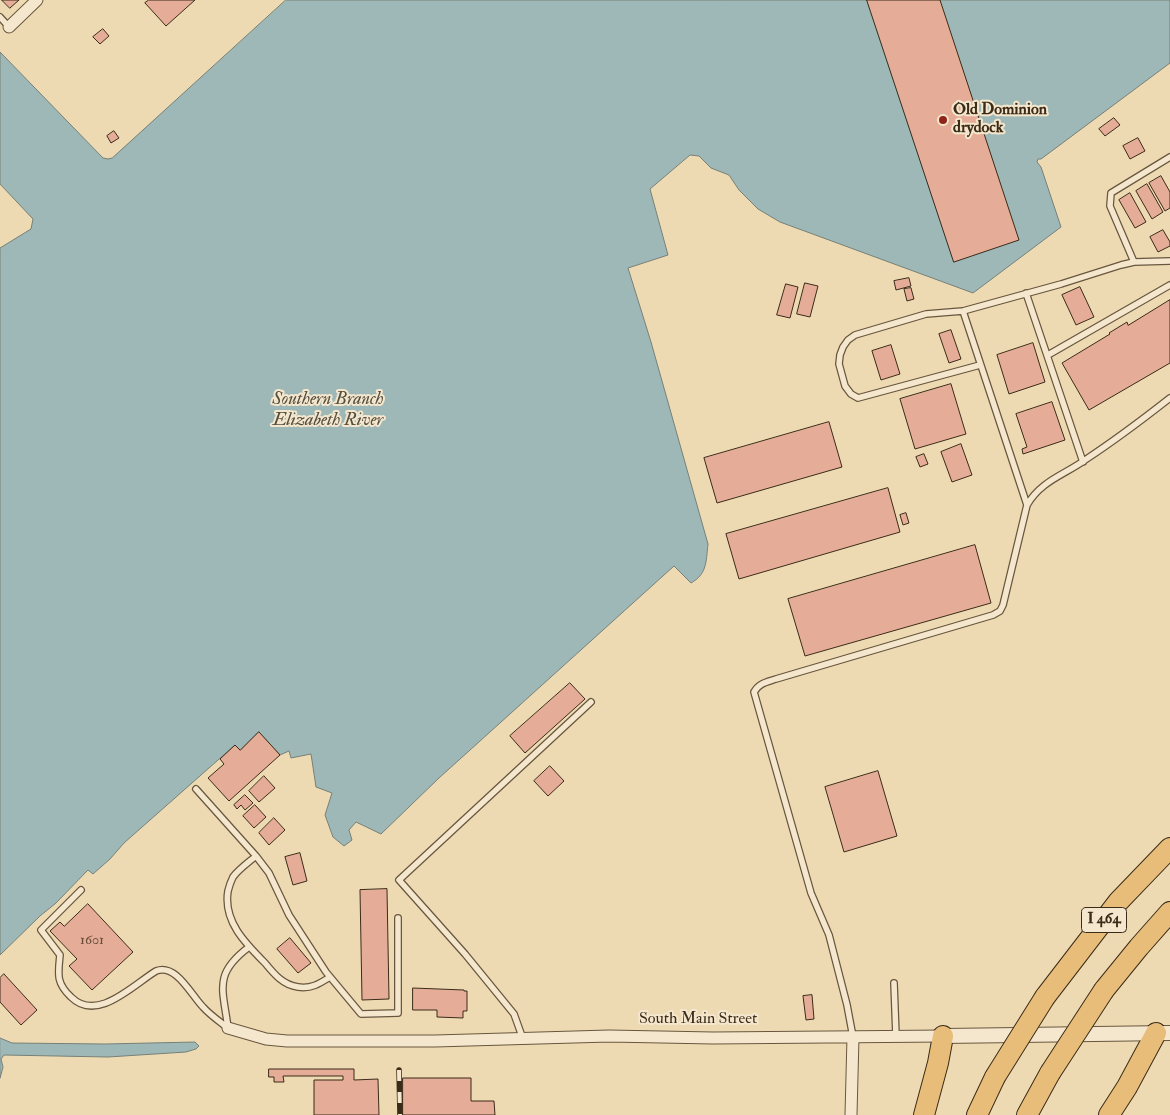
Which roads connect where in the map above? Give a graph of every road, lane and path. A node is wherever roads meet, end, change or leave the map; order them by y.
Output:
1 (37, 0) edge
2 (0, 18) edge
3 (9, 27) joint
4 (1170, 157) edge
5 (1170, 261) edge
6 (1134, 262) junction
7 (1170, 284) edge
8 (1026, 293) junction
9 (963, 311) junction
10 (1048, 355) junction
11 (980, 365) junction
12 (1170, 398) edge
13 (1083, 462) junction
14 (1027, 505) junction
15 (591, 702) dead end
16 (196, 789) dead end
17 (1170, 848) edge
18 (256, 856) junction
19 (81, 890) dead end
20 (1170, 912) edge
21 (398, 918) dead end
22 (249, 946) junction
23 (330, 977) junction
24 (894, 983) dead end
25 (228, 1028) junction
26 (1163, 1033) edge
27 (896, 1036) junction
28 (943, 1036) junction
29 (854, 1037) junction
30 (523, 1039) junction
31 (851, 1115) edge
32 (924, 1115) edge
33 (977, 1115) edge
34 (1027, 1115) edge
35 (1109, 1115) edge

1 - 3 street
2 - 3 lane
4 - 6 lane
5 - 6 lane
6 - 8 lane
7 - 10 lane
8 - 9 lane
8 - 10 lane
9 - 11 lane
9 - 11 lane
10 - 13 lane
11 - 14 lane
12 - 13 lane
13 - 14 lane
14 - 29 lane
15 - 30 lane
16 - 18 lane
17 - 33 highway, I 464, bridge
18 - 22 lane
18 - 23 lane
19 - 25 lane
20 - 34 highway, I 464, bridge
21 - 23 lane
22 - 23 lane
22 - 25 lane
24 - 27 lane
25 - 30 street, South Main Street
26 - 28 street, South Main Street
26 - 35 highway
27 - 28 street, South Main Street
27 - 29 street, South Main Street
28 - 32 highway
29 - 30 street, South Main Street
29 - 31 street

